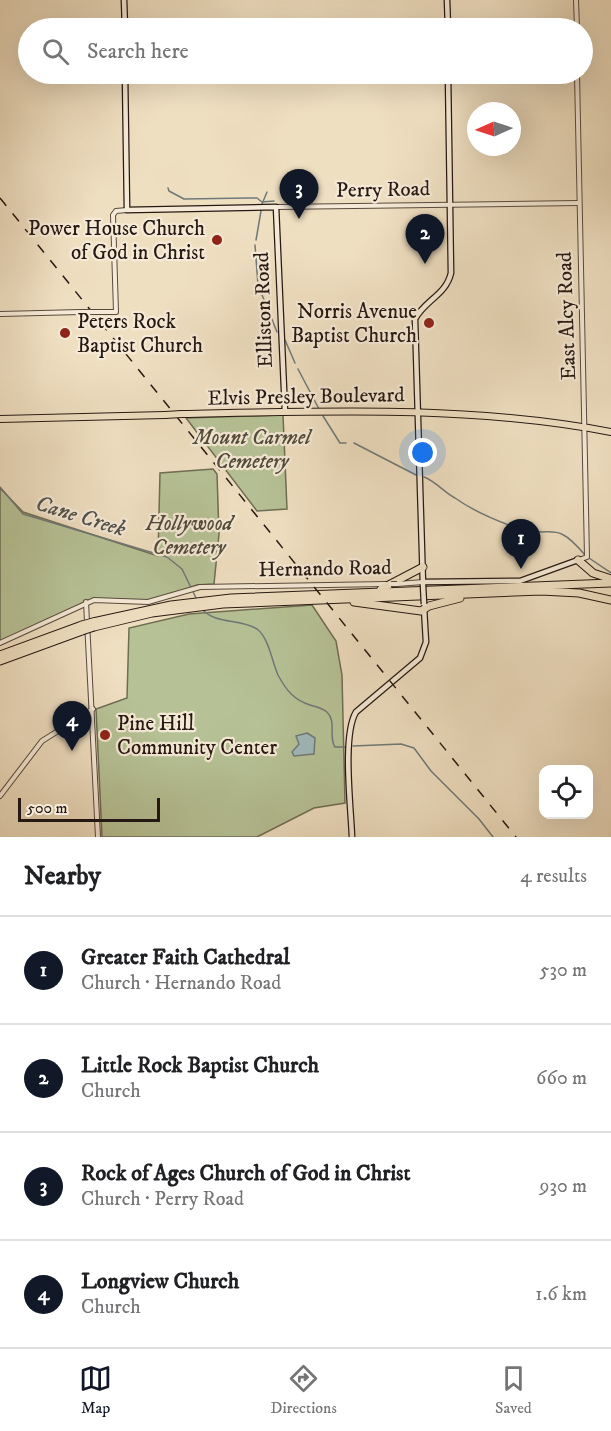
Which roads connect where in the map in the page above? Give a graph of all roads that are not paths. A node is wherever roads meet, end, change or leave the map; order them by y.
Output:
1 (124, 0) edge
2 (447, 0) edge
3 (576, 0) edge
4 (125, 18) edge
5 (448, 18) edge
6 (577, 18) edge
7 (125, 84) edge
8 (448, 84) edge
9 (577, 84) edge
10 (127, 198) junction
11 (579, 203) junction
12 (450, 205) junction
13 (276, 207) junction
14 (128, 210) junction
15 (148, 210) junction
16 (0, 314) edge
17 (419, 411) junction
18 (285, 412) junction
19 (0, 419) edge
20 (585, 427) junction
21 (611, 432) edge
22 (587, 557) joint
23 (578, 560) junction
24 (423, 567) junction
25 (611, 581) edge
26 (423, 584) junction
27 (368, 592) junction
28 (482, 594) junction
29 (334, 599) junction
30 (611, 600) edge
31 (86, 602) junction
32 (205, 603) junction
33 (424, 606) junction
34 (82, 628) junction
35 (0, 643) edge
36 (0, 655) edge
37 (0, 661) edge
38 (93, 709) junction
39 (0, 796) edge
40 (98, 837) edge
41 (352, 837) edge

1 - 4 main road
2 - 5 main road
3 - 6 street
7 - 10 main road
8 - 12 main road
9 - 11 street, East Alcy Road
10 - 14 main road
10 - 15 main road
11 - 12 street, Perry Road
11 - 20 street, East Alcy Road
12 - 13 street, Perry Road
12 - 17 main road
13 - 15 main road, Perry Road
13 - 18 main road, Elliston Road
14 - 15 main road, Perry Road
14 - 16 street, Perry Road, bridge
17 - 18 main road, Elvis Presley Boulevard
17 - 20 main road, Elvis Presley Boulevard
17 - 24 main road
18 - 19 main road, Elvis Presley Boulevard, bridge
20 - 21 main road, Elvis Presley Boulevard
20 - 22 street, East Alcy Road
22 - 23 street, Hernando Road
23 - 25 highway
23 - 26 main road, Hernando Road
24 - 26 main road
24 - 27 highway
25 - 27 highway
26 - 31 street, Hernando Road, bridge
26 - 33 main road, bridge
27 - 32 highway
28 - 29 highway
28 - 30 highway
28 - 33 highway
29 - 32 highway
29 - 33 highway
31 - 35 street, Hernando Road
31 - 38 street
32 - 34 highway, bridge
33 - 41 main road
34 - 36 highway
34 - 37 highway
38 - 39 street
38 - 40 street

